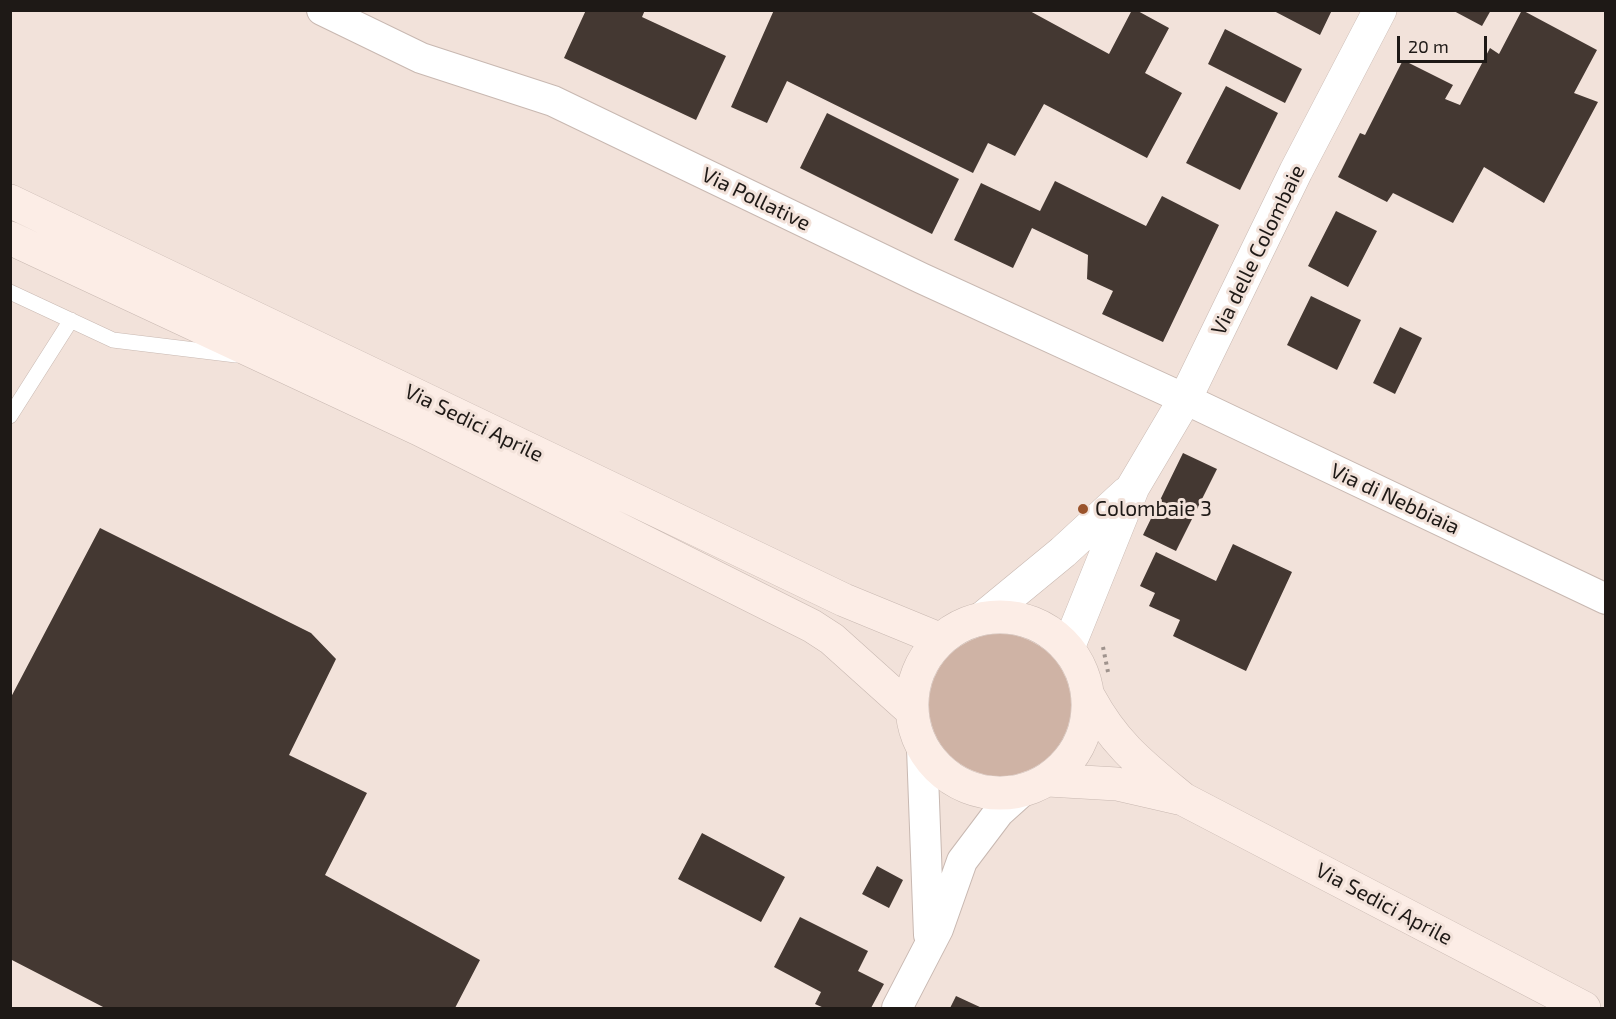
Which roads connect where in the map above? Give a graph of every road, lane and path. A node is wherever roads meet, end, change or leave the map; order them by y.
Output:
1 (322, 10) edge
2 (1380, 10) edge
3 (10, 201) edge
4 (10, 238) edge
5 (10, 292) edge
6 (71, 320) junction
7 (268, 359) junction
8 (1185, 399) junction
9 (10, 416) edge
10 (1133, 487) junction
11 (1605, 599) edge
12 (984, 617) junction
13 (939, 639) junction
14 (1068, 648) junction
15 (1089, 697) junction
16 (911, 710) junction
17 (922, 748) junction
18 (1048, 780) junction
19 (1019, 794) junction
20 (1183, 799) junction
21 (929, 947) junction
22 (897, 1008) edge
23 (1584, 1008) edge

1 - 8 street, Via Pollative
2 - 8 street, Via delle Colombaie
3 - 13 main road, Via Sedici Aprile
4 - 7 main road, Via Sedici Aprile
5 - 6 lane
6 - 7 lane
6 - 9 lane
7 - 16 main road, Via Sedici Aprile
8 - 10 street, Via delle Colombaie
8 - 11 street, Via di Nebbiaia
10 - 12 street, Via delle Colombaie
10 - 14 street, Via delle Colombaie
12 - 13 main road
12 - 14 main road
13 - 16 main road
14 - 15 main road
15 - 18 main road
15 - 20 main road
16 - 17 main road
17 - 19 main road
17 - 21 street
18 - 19 main road
18 - 20 main road
19 - 21 street
20 - 23 main road, Via Sedici Aprile
21 - 22 street

